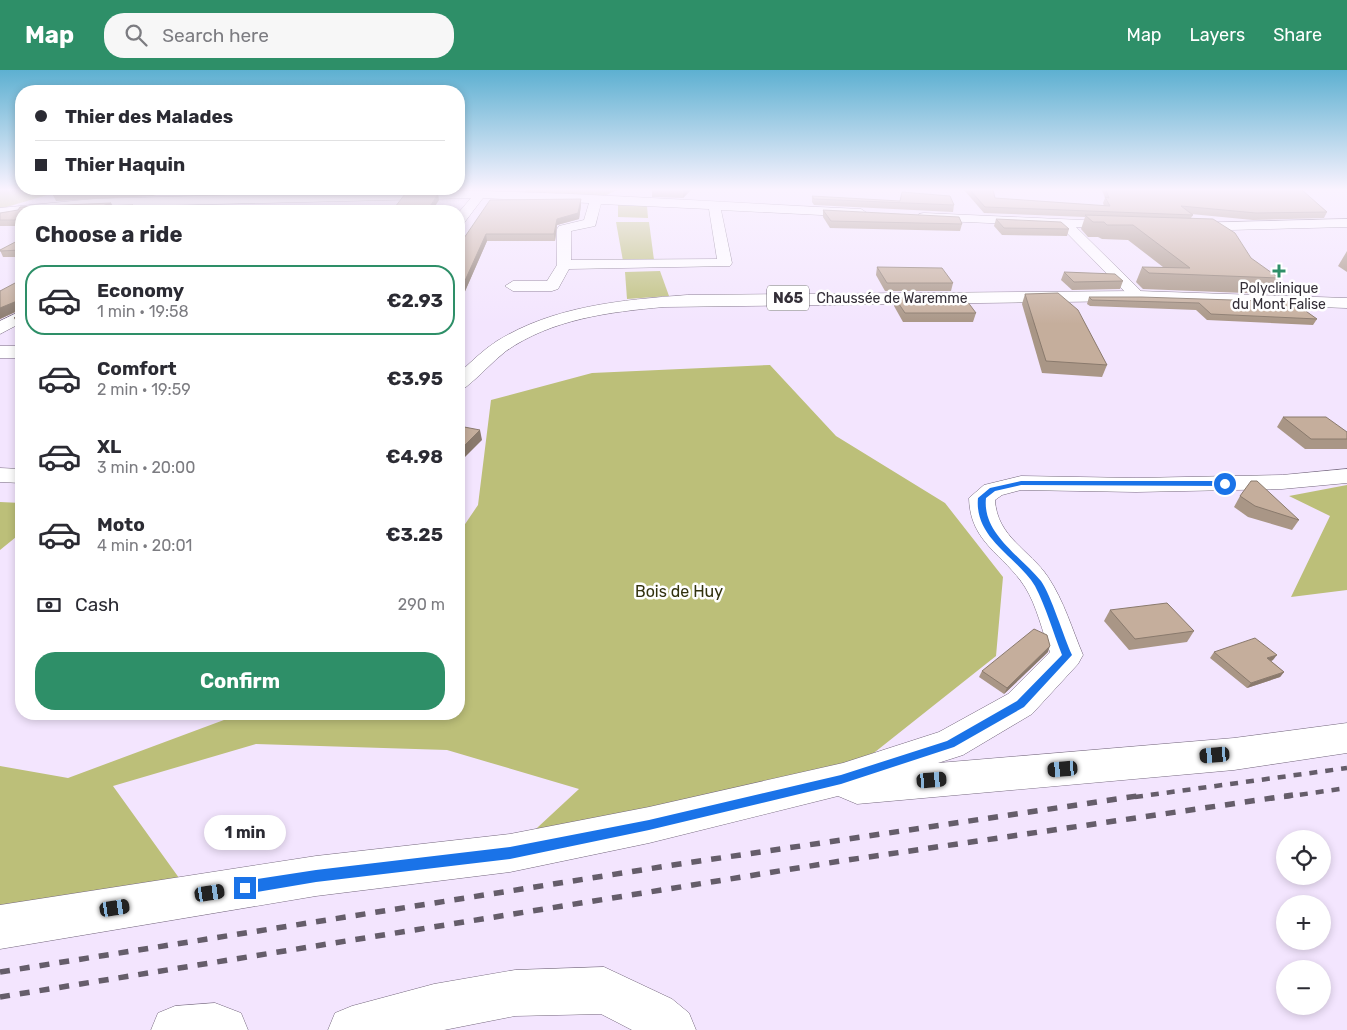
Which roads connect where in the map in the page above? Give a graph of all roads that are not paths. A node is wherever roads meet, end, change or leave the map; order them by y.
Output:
1 (564, 235) edge
2 (720, 235) edge
3 (1076, 235) edge
4 (564, 265) junction
5 (513, 286) dead end
6 (1138, 296) junction
7 (1347, 303) edge
8 (15, 320) edge
9 (0, 329) edge
10 (0, 352) edge
11 (15, 352) edge
12 (465, 378) edge
13 (0, 475) edge
14 (15, 476) edge
15 (1347, 476) edge
16 (1347, 738) edge
17 (841, 780) junction
18 (0, 927) edge
19 (175, 1030) edge
20 (224, 1030) edge
21 (352, 1030) edge
22 (672, 1030) edge

1 - 4 street
2 - 4 street
3 - 6 street
4 - 5 street
6 - 7 street, Chaussée de Waremme / N65
6 - 12 street, Chaussée de Waremme / N65
8 - 9 street
10 - 11 street
13 - 14 street
15 - 17 street
16 - 17 street
17 - 18 street
19 - 20 street
21 - 22 street

